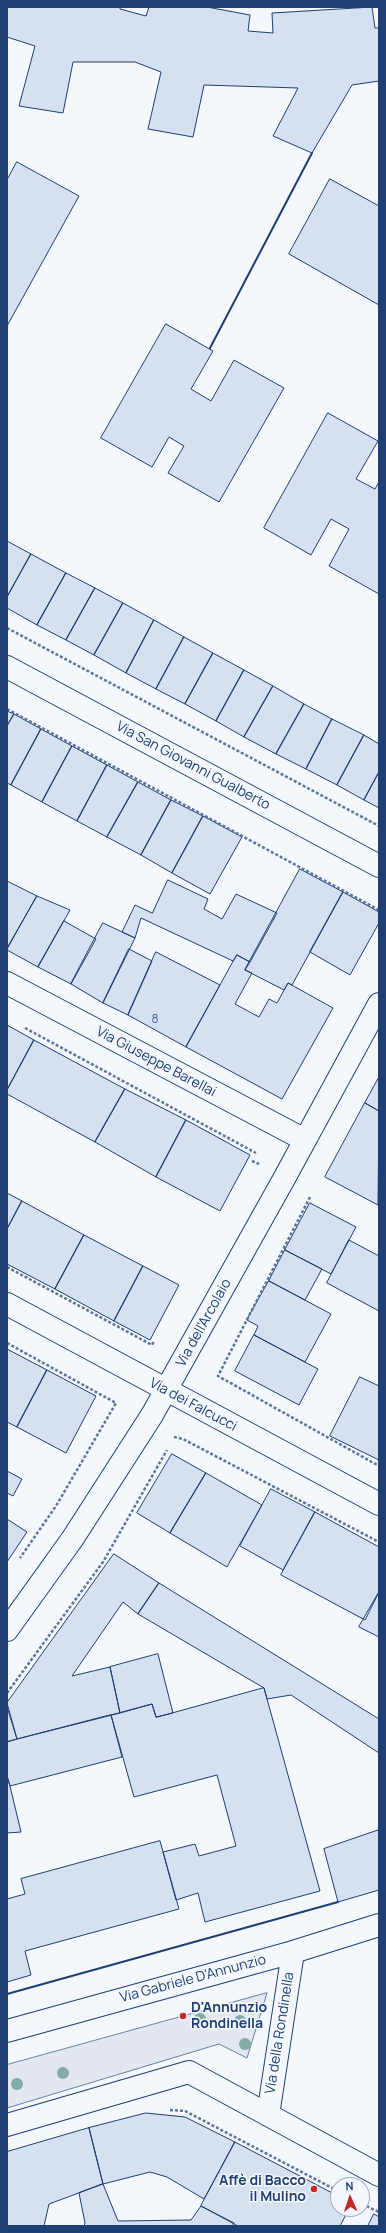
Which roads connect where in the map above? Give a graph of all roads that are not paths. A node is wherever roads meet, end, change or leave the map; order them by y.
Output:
1 (7, 667) edge
2 (379, 866) edge
3 (7, 983) edge
4 (379, 1004) edge
5 (305, 1140) junction
6 (7, 1304) edge
7 (166, 1390) junction
8 (379, 1504) edge
9 (7, 1630) edge
10 (379, 1925) edge
11 (293, 1952) junction
12 (7, 2031) edge
13 (268, 2115) junction
14 (7, 2125) edge
15 (379, 2175) edge

1 - 2 street, Via San Giovanni Gualberto
3 - 5 street, Via Giuseppe Barellai
4 - 5 street, Via dell'Arcolaio
5 - 7 street, Via dell'Arcolaio
6 - 7 street, Via dei Falcucci
7 - 8 street, Via dei Falcucci
7 - 9 street, Via dell'Arcolaio
10 - 11 street, Via Gabriele D'Annunzio
11 - 12 street, Via Gabriele D'Annunzio
11 - 13 street, Via della Rondinella
13 - 14 street, Via della Rondinella
13 - 15 street, Via della Rondinella

